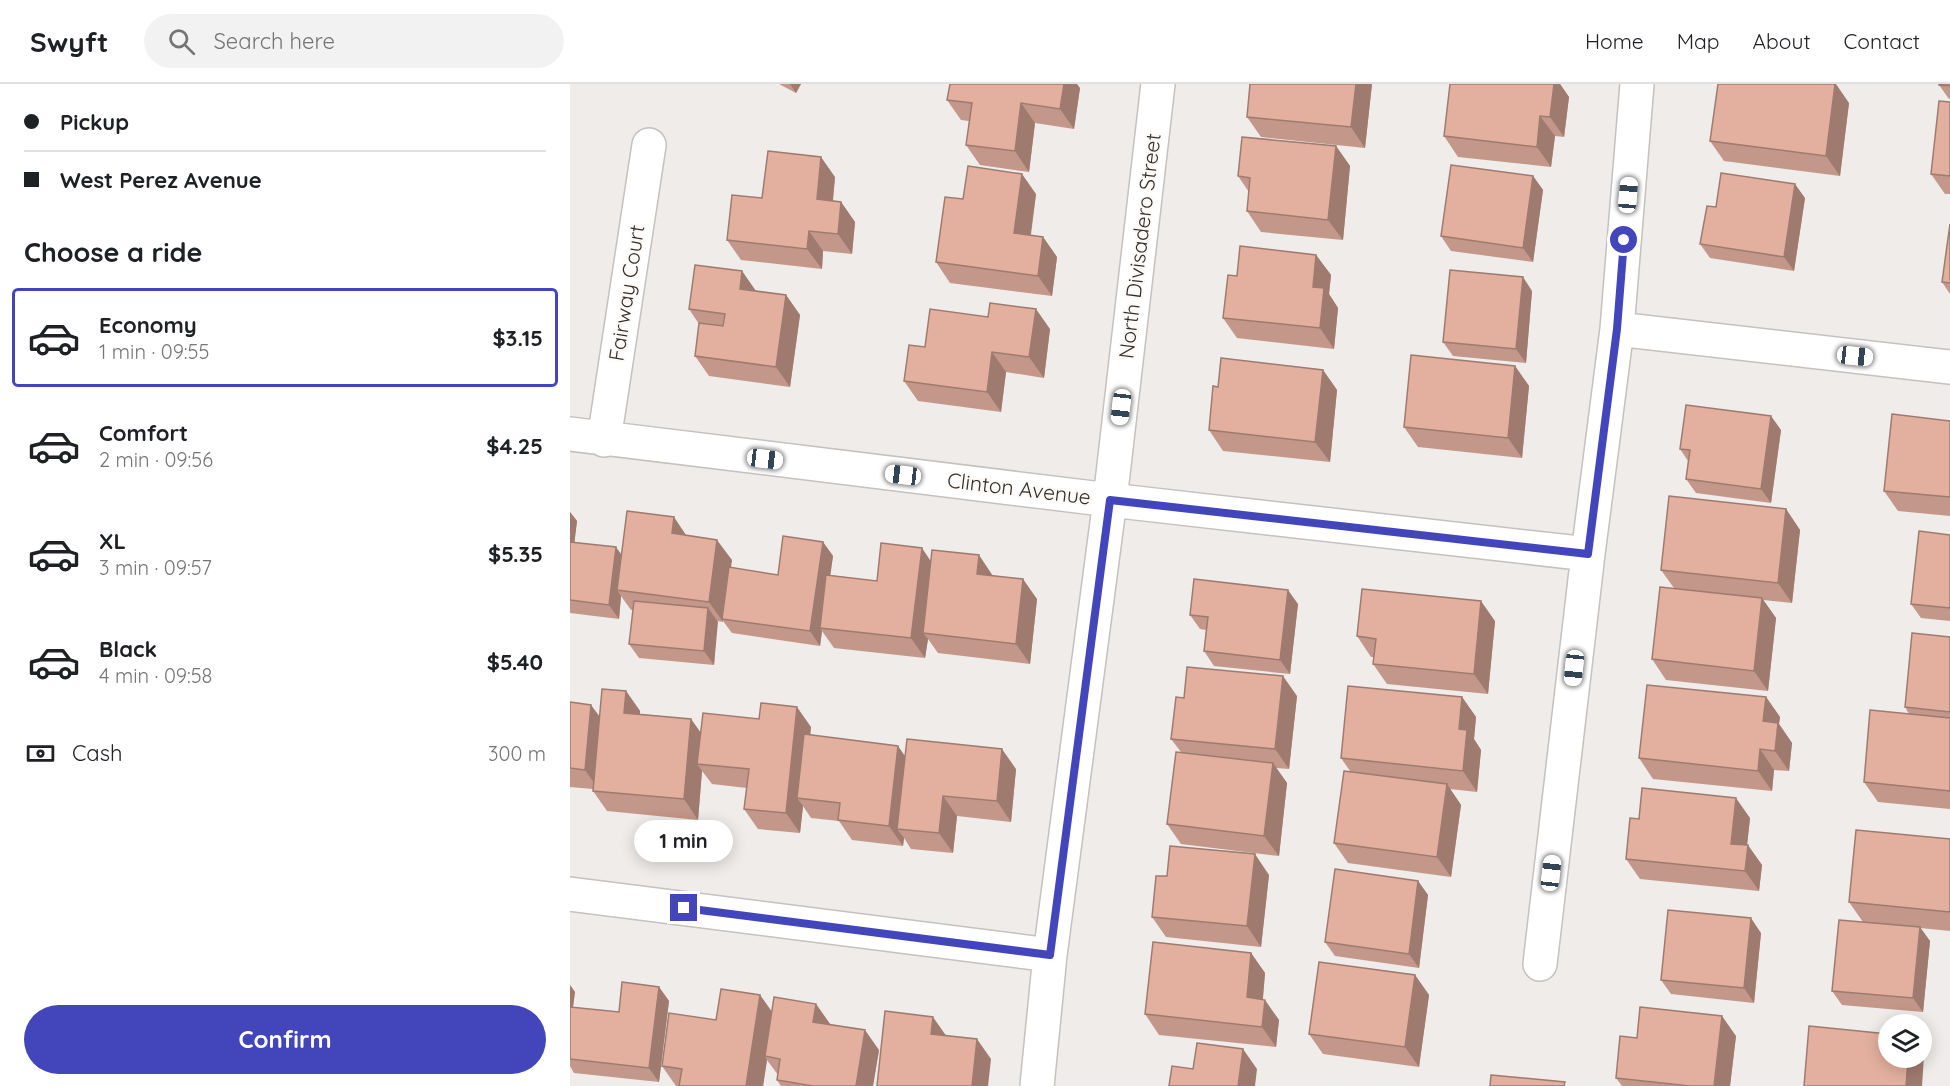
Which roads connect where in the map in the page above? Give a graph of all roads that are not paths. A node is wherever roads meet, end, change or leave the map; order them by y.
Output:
1 (1158, 84) edge
2 (1637, 84) edge
3 (649, 145) dead end
4 (1617, 329) junction
5 (1950, 368) edge
6 (570, 434) edge
7 (604, 440) junction
8 (1110, 500) junction
9 (1588, 554) junction
10 (570, 894) edge
11 (1050, 955) junction
12 (1540, 964) dead end
13 (1037, 1086) edge

1 - 8 street, North Divisadero Street
2 - 4 street
3 - 7 street, Fairway Court
4 - 5 street
4 - 9 street
6 - 7 street, Clinton Avenue
7 - 8 street, Clinton Avenue
8 - 9 street, Clinton Avenue
8 - 11 street, North Divisadero Street
9 - 12 street
10 - 11 street
11 - 13 street, North Divisadero Street

